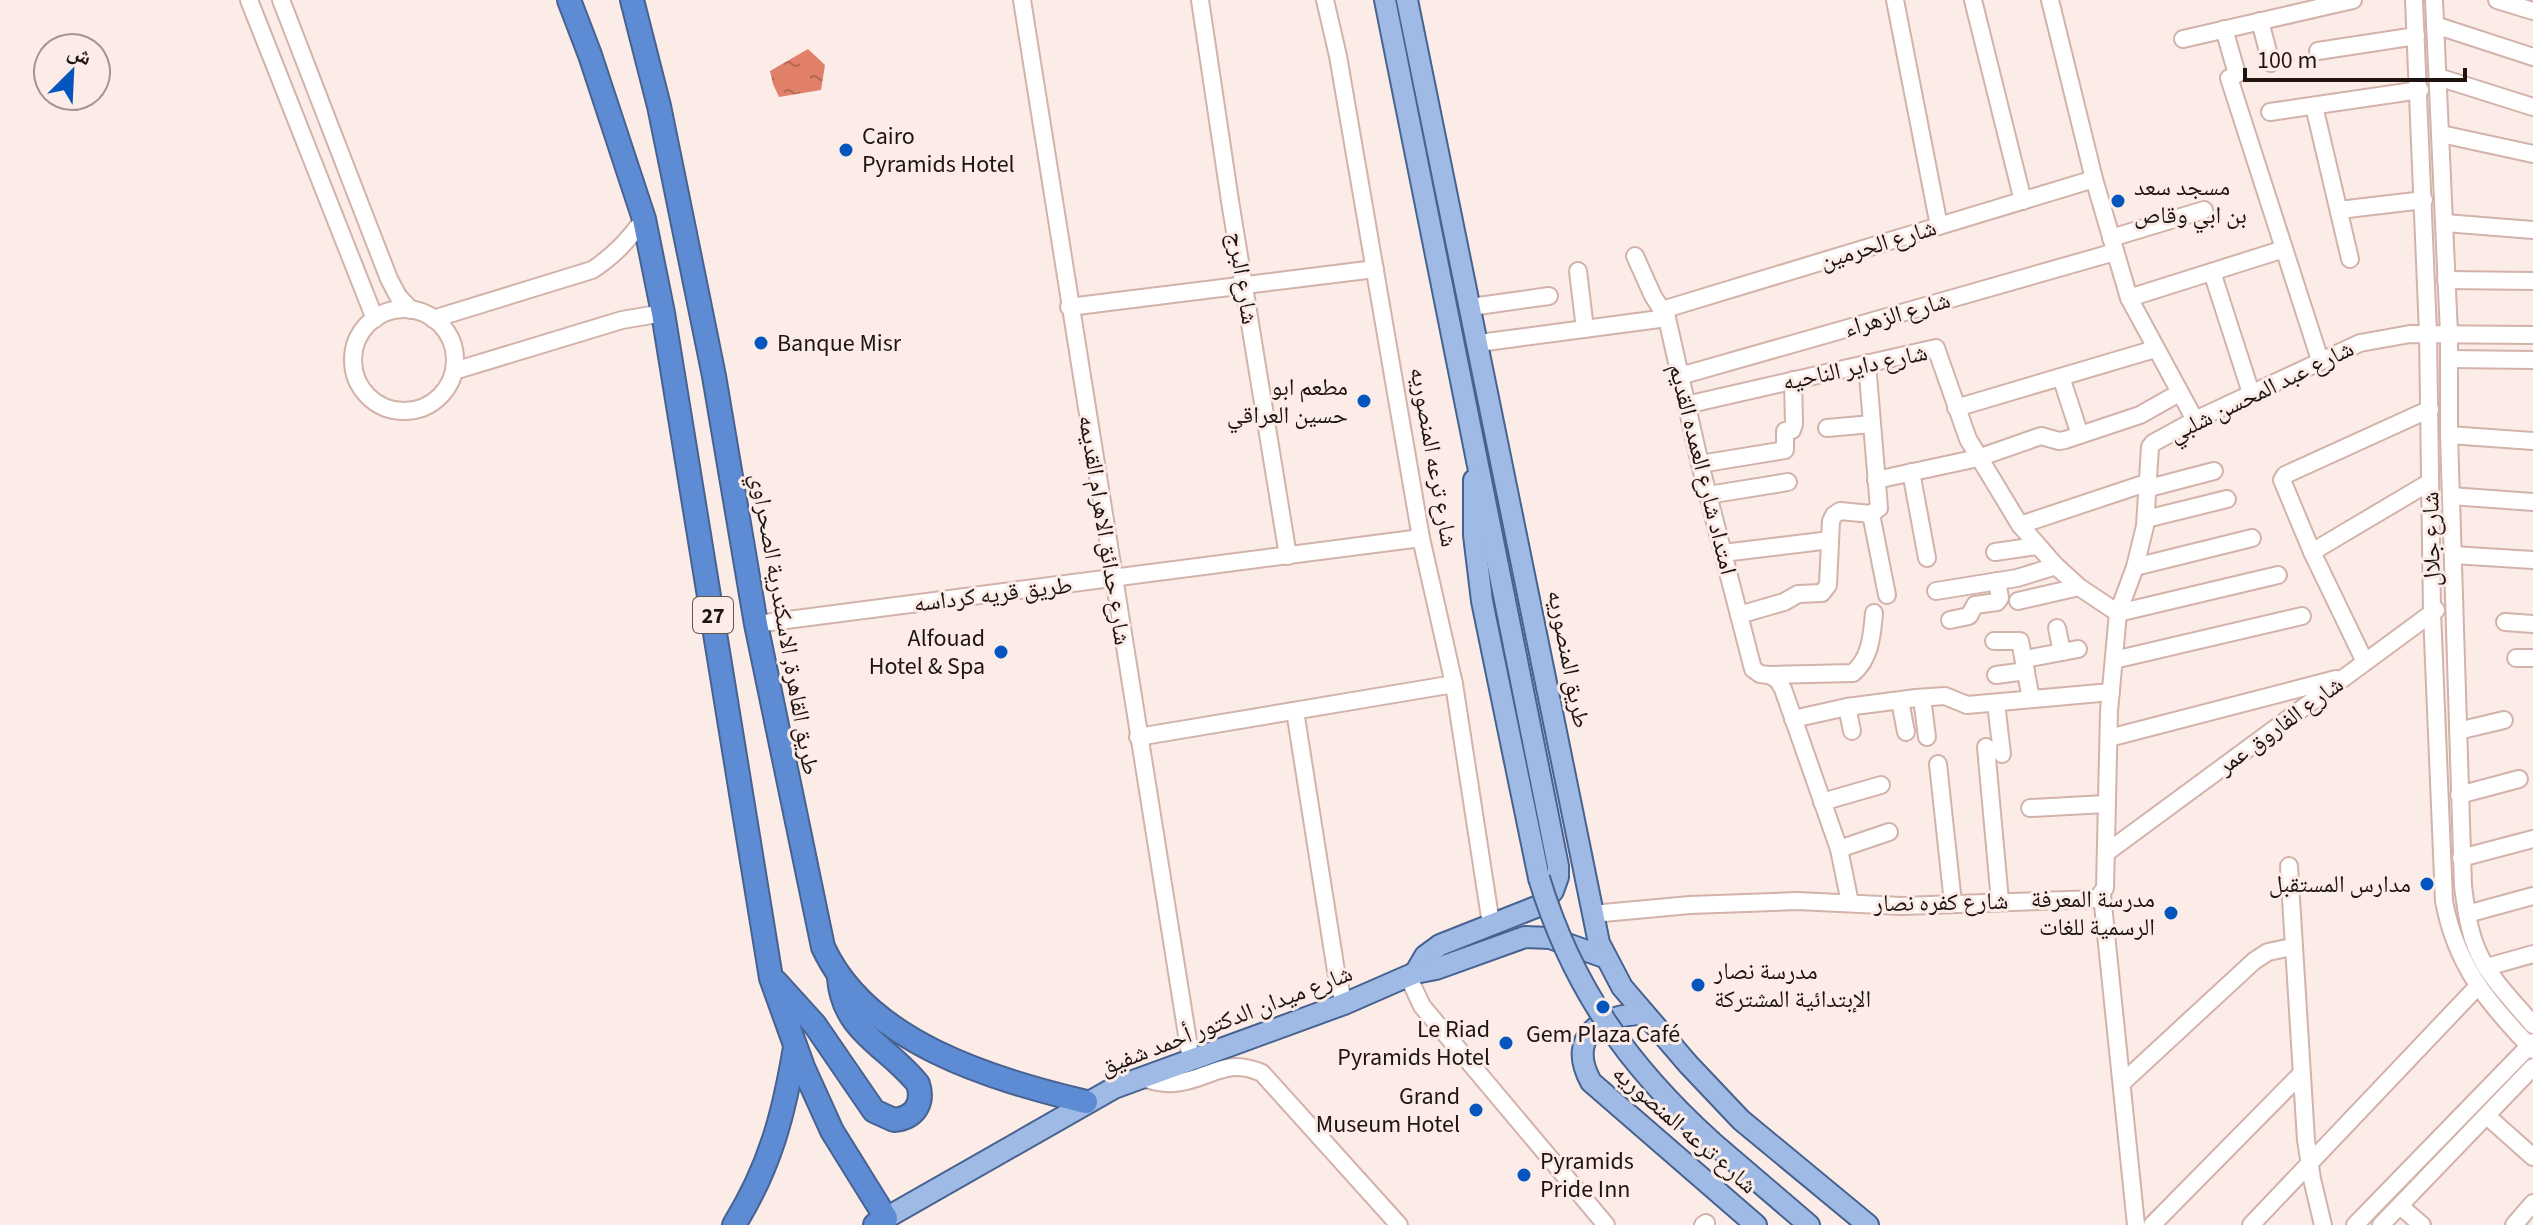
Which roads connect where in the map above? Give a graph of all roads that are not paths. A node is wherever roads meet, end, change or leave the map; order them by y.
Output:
1 (249, 0) edge
2 (281, 0) edge
3 (569, 0) edge
4 (632, 0) edge
5 (1022, 0) edge
6 (1200, 0) edge
7 (1325, 0) edge
8 (1385, 0) edge
9 (1407, 0) edge
10 (1895, 0) edge
11 (1973, 0) edge
12 (2050, 0) edge
13 (2353, 0) edge
14 (2414, 0) edge
15 (2434, 0) edge
16 (2497, 0) edge
17 (2533, 11) edge
18 (2260, 21) junction
19 (2435, 25) junction
20 (2224, 29) junction
21 (2416, 36) junction
22 (2183, 39) dead end
23 (2318, 51) dead end
24 (2533, 57) edge
25 (2271, 63) dead end
26 (2438, 77) junction
27 (2420, 90) junction
28 (2314, 106) junction
29 (2533, 107) edge
30 (2270, 112) dead end
31 (2441, 134) junction
32 (2533, 154) edge
33 (2094, 179) junction
34 (2424, 200) junction
35 (2023, 201) junction
36 (2204, 210) dead end
37 (2339, 210) junction
38 (644, 219) junction
39 (2445, 223) junction
40 (1939, 226) junction
41 (2533, 230) edge
42 (2113, 245) junction
43 (2284, 249) junction
44 (1635, 256) dead end
45 (2350, 259) dead end
46 (1375, 269) junction
47 (1578, 271) dead end
48 (2212, 272) junction
49 (2446, 280) junction
50 (2533, 281) edge
51 (1244, 285) junction
52 (1549, 296) dead end
53 (2129, 298) junction
54 (1069, 307) junction
55 (1471, 307) junction
56 (411, 310) junction
57 (663, 313) junction
58 (1664, 314) junction
59 (375, 319) junction
60 (433, 319) junction
61 (1585, 329) junction
62 (2428, 333) junction
63 (2449, 334) junction
64 (2533, 335) edge
65 (1479, 343) junction
66 (2155, 349) junction
67 (2449, 359) junction
68 (2320, 360) junction
69 (2533, 360) edge
70 (1867, 363) junction
71 (454, 371) junction
72 (1680, 376) junction
73 (2061, 377) junction
74 (1793, 380) junction
75 (2179, 393) junction
76 (2251, 393) junction
77 (1686, 405) junction
78 (1956, 408) junction
79 (2430, 409) junction
80 (2195, 420) junction
81 (1872, 424) junction
82 (1827, 428) dead end
83 (2080, 435) junction
84 (2449, 435) junction
85 (2533, 441) edge
86 (1476, 448) junction
87 (1978, 458) junction
88 (1700, 464) junction
89 (2214, 471) dead end
90 (1911, 472) junction
91 (1876, 480) junction
92 (1788, 482) dead end
93 (2430, 482) junction
94 (2149, 485) junction
95 (1708, 495) junction
96 (2451, 496) junction
97 (2227, 499) dead end
98 (2533, 502) edge
99 (1871, 514) junction
100 (2146, 519) junction
101 (2020, 525) junction
102 (1421, 538) junction
103 (2252, 538) dead end
104 (1830, 540) junction
105 (2037, 546) junction
106 (1995, 552) dead end
107 (2312, 552) junction
108 (1723, 553) junction
109 (2453, 555) junction
110 (1288, 556) junction
111 (1927, 558) dead end
112 (2533, 560) edge
113 (2056, 566) junction
114 (2135, 567) junction
115 (2278, 575) dead end
116 (1113, 578) junction
117 (1997, 581) junction
118 (2079, 587) junction
119 (1936, 591) dead end
120 (1887, 595) dead end
121 (2454, 597) junction
122 (2018, 601) dead end
123 (1874, 613) dead end
124 (2118, 613) junction
125 (2432, 613) junction
126 (1739, 615) junction
127 (2302, 616) dead end
128 (1950, 620) dead end
129 (2505, 622) dead end
130 (756, 624) junction
131 (2533, 624) edge
132 (2057, 628) dead end
133 (1994, 641) dead end
134 (2516, 658) dead end
135 (2533, 658) edge
136 (2114, 660) junction
137 (2365, 662) junction
138 (2026, 665) junction
139 (1769, 675) junction
140 (1996, 675) dead end
141 (2346, 676) junction
142 (1454, 684) junction
143 (2111, 692) junction
144 (1922, 698) junction
145 (2031, 699) junction
146 (1900, 701) junction
147 (1996, 703) junction
148 (1847, 707) junction
149 (1295, 711) junction
150 (1793, 719) junction
151 (2504, 720) dead end
152 (1852, 731) dead end
153 (2458, 731) junction
154 (1906, 732) dead end
155 (1138, 737) junction
156 (1927, 737) dead end
157 (2109, 738) junction
158 (1986, 747) dead end
159 (2002, 754) dead end
160 (1938, 764) dead end
161 (2519, 779) dead end
162 (1881, 785) dead end
163 (2459, 795) junction
164 (1822, 802) junction
165 (2106, 804) junction
166 (2030, 808) dead end
167 (1889, 832) dead end
168 (2533, 839) edge
169 (1839, 849) junction
170 (2106, 853) junction
171 (2461, 858) junction
172 (2289, 866) dead end
173 (2102, 895) junction
174 (2533, 896) edge
175 (2000, 901) junction
176 (1850, 903) junction
177 (1953, 903) junction
178 (1592, 914) junction
179 (2467, 914) junction
180 (1491, 924) junction
181 (2292, 947) junction
182 (2533, 954) edge
183 (1604, 957) junction
184 (2487, 967) junction
185 (1412, 975) junction
186 (839, 977) junction
187 (771, 978) junction
188 (2478, 986) junction
189 (1344, 1004) junction
190 (1643, 1014) junction
191 (2533, 1025) edge
192 (795, 1046) junction
193 (2532, 1046) edge
194 (1191, 1060) junction
195 (2533, 1067) edge
196 (2301, 1074) junction
197 (1142, 1078) junction
198 (2122, 1083) junction
199 (1086, 1102) junction
200 (2487, 1116) junction
201 (2533, 1157) edge
202 (2309, 1164) junction
203 (2533, 1203) edge
204 (2400, 1206) junction
205 (880, 1221) edge
206 (734, 1225) edge
207 (1399, 1225) edge
208 (1606, 1225) edge
209 (1756, 1225) edge
210 (1809, 1225) edge
211 (1868, 1225) edge
212 (2136, 1225) edge
213 (2152, 1225) edge
214 (2251, 1225) edge
215 (2323, 1225) edge
216 (2355, 1225) edge
217 (2381, 1225) edge
218 (2422, 1225) edge
219 (2514, 1225) edge

1 - 59 street
2 - 56 street
3 - 38 highway, 27
4 - 130 highway, طريق القاهرة, الاسكندرية الصحراوي / 27
5 - 54 street, شارع حدائق الاهرام القديمه
6 - 51 street, شارع البرج
7 - 46 street, شارع ترعه المنصوريه
8 - 86 main road, طريق المنصوريه
9 - 55 main road, طريق المنصوريه
10 - 40 street
11 - 35 street
12 - 33 street
13 - 18 street
14 - 21 street, شارع جلال
15 - 19 street, شارع جلال
16 - 17 street
18 - 20 street
18 - 25 street
19 - 24 street
19 - 26 street, شارع جلال
20 - 22 street
20 - 43 street
21 - 23 street
21 - 27 street, شارع جلال
26 - 29 street
26 - 31 street, شارع جلال
27 - 28 street
27 - 34 street, شارع جلال
28 - 30 street
28 - 37 street
31 - 32 street
31 - 39 street, شارع جلال
33 - 35 street, شارع الحرمين
33 - 42 street
34 - 37 street
34 - 62 street, شارع جلال
35 - 40 street, شارع الحرمين
36 - 42 street, شارع الزهراء
37 - 45 street
38 - 57 highway, 27
38 - 60 street
39 - 41 street
39 - 49 street, شارع جلال
40 - 58 street, شارع الحرمين
42 - 53 street
42 - 72 street, شارع الزهراء
43 - 48 street
43 - 68 street
44 - 58 street, امتداد شارع العمده القديم
46 - 51 street
46 - 102 street, شارع ترعه المنصوريه
47 - 61 street
48 - 53 street
48 - 76 street
49 - 50 street
49 - 63 street, شارع جلال
51 - 54 street
51 - 110 street, شارع البرج
52 - 55 street
53 - 66 street
54 - 116 street, شارع حدائق الاهرام القديمه
55 - 65 main road, طريق المنصوريه
56 - 59 street
56 - 60 street
57 - 71 street
57 - 187 highway, 27
58 - 61 street, شارع الحرمين
58 - 72 street, امتداد شارع العمده القديم
59 - 71 street
60 - 71 street
61 - 65 street, شارع الحرمين
62 - 63 street, شارع عبد المحسن شلبي
62 - 68 street, شارع عبد المحسن شلبي
62 - 79 street, شارع جلال
63 - 64 street, شارع عبد المحسن شلبي
63 - 67 street, شارع جلال
65 - 178 main road, طريق المنصوريه
66 - 73 street
66 - 75 street
67 - 69 street
67 - 84 street, شارع جلال
68 - 76 street, شارع عبد المحسن شلبي
70 - 74 street, شارع داير الناحيه
70 - 78 street, شارع داير الناحيه
70 - 81 street
72 - 77 street, امتداد شارع العمده القديم
73 - 78 street
73 - 83 street
74 - 77 street, شارع داير الناحيه
74 - 88 street
75 - 80 street
75 - 83 street
76 - 80 street, شارع عبد المحسن شلبي
77 - 88 street, امتداد شارع العمده القديم
78 - 87 street, شارع داير الناحيه
79 - 93 street, شارع جلال
79 - 107 street
80 - 94 street, شارع عبد المحسن شلبي
81 - 82 street
81 - 91 street
83 - 87 street
84 - 85 street
84 - 96 street, شارع جلال
86 - 180 main road, طريق المنصوريه
86 - 210 main road, bridge
87 - 90 street
87 - 101 street, شارع داير الناحيه
88 - 95 street, امتداد شارع العمده القديم
89 - 94 street
90 - 91 street
90 - 111 street
91 - 99 street
92 - 95 street
93 - 107 street
93 - 125 street, شارع جلال
94 - 100 street, شارع عبد المحسن شلبي
94 - 101 street
95 - 108 street, امتداد شارع العمده القديم
96 - 98 street
96 - 109 street, شارع جلال
97 - 100 street
99 - 104 street
99 - 120 street
100 - 114 street, شارع عبد المحسن شلبي
101 - 105 street, شارع داير الناحيه
102 - 110 street, طريق قريه كرداسه
102 - 142 street, شارع ترعه المنصوريه
103 - 114 street
104 - 108 street
104 - 126 street
105 - 106 street
105 - 113 street, شارع داير الناحيه
107 - 137 street
108 - 126 street, امتداد شارع العمده القديم
109 - 112 street
109 - 121 street, شارع جلال
110 - 116 street, طريق قريه كرداسه
113 - 117 street
113 - 118 street, شارع داير الناحيه
114 - 124 street, شارع عبد المحسن شلبي
115 - 124 street
116 - 130 street, طريق قريه كرداسه
116 - 155 street, شارع حدائق الاهرام القديمه
117 - 119 street
117 - 128 street
118 - 122 street
118 - 124 street, شارع داير الناحيه
121 - 125 street, شارع الفاروق عمر
121 - 153 street, شارع جلال
123 - 139 street
124 - 136 street
125 - 137 street, شارع الفاروق عمر
125 - 188 street, شارع جلال
126 - 139 street, امتداد شارع العمده القديم
127 - 136 street
129 - 131 street
130 - 186 highway, طريق القاهرة, الاسكندرية الصحراوي / 27
132 - 138 street
133 - 138 street
134 - 135 street
136 - 143 street
137 - 141 street, شارع الفاروق عمر
138 - 140 street
138 - 145 street
139 - 150 street
141 - 157 street
141 - 170 street, شارع الفاروق عمر
142 - 149 street
142 - 180 street, شارع ترعه المنصوريه
143 - 145 street
143 - 157 street
144 - 146 street
144 - 147 street
144 - 156 street
145 - 147 street
146 - 148 street
146 - 154 street
147 - 159 street
148 - 150 street
148 - 152 street
149 - 155 street
149 - 189 street
150 - 164 street
151 - 153 street
153 - 163 street, شارع جلال
155 - 194 street, شارع حدائق الاهرام القديمه
157 - 165 street
158 - 175 street
160 - 177 street
161 - 163 street
162 - 164 street
163 - 171 street, شارع جلال
164 - 169 street
165 - 166 street
165 - 170 street
167 - 169 street
168 - 171 street
169 - 176 street
170 - 173 street
171 - 179 street, شارع جلال
172 - 181 street
173 - 175 street, شارع كفره نصار
173 - 198 street
174 - 179 street
175 - 177 street, شارع كفره نصار
176 - 177 street, شارع كفره نصار
176 - 178 street, شارع كفره نصار
178 - 183 main road, طريق المنصوريه
179 - 184 street, شارع جلال
180 - 185 main road, طريق المنصوريه
181 - 196 street
181 - 198 street
182 - 184 street
183 - 185 main road, شارع ميدان الدكتور أحمد شفيق
183 - 190 main road, طريق المنصوريه
184 - 191 street, شارع جلال
185 - 189 main road, شارع ميدان الدكتور أحمد شفيق
185 - 208 street
186 - 187 highway
186 - 199 highway, طريق القاهرة, الاسكندرية الصحراوي / 27
187 - 192 highway, 27
188 - 193 street, شارع جلال
188 - 202 street
189 - 194 main road, شارع ميدان الدكتور أحمد شفيق
190 - 209 main road, شارع ترعه المنصوريه
190 - 211 main road, طريق المنصوريه
192 - 205 highway, 27
192 - 206 highway, 27
193 - 216 street
194 - 197 main road, شارع ميدان الدكتور أحمد شفيق
195 - 200 street
196 - 202 street
196 - 213 street
197 - 199 main road, شارع ميدان الدكتور أحمد شفيق
197 - 207 street
198 - 212 street
199 - 205 main road, شارع ميدان الدكتور أحمد شفيق
200 - 201 street
200 - 204 street
202 - 214 street
202 - 215 street
203 - 219 street
204 - 217 street
204 - 218 street

